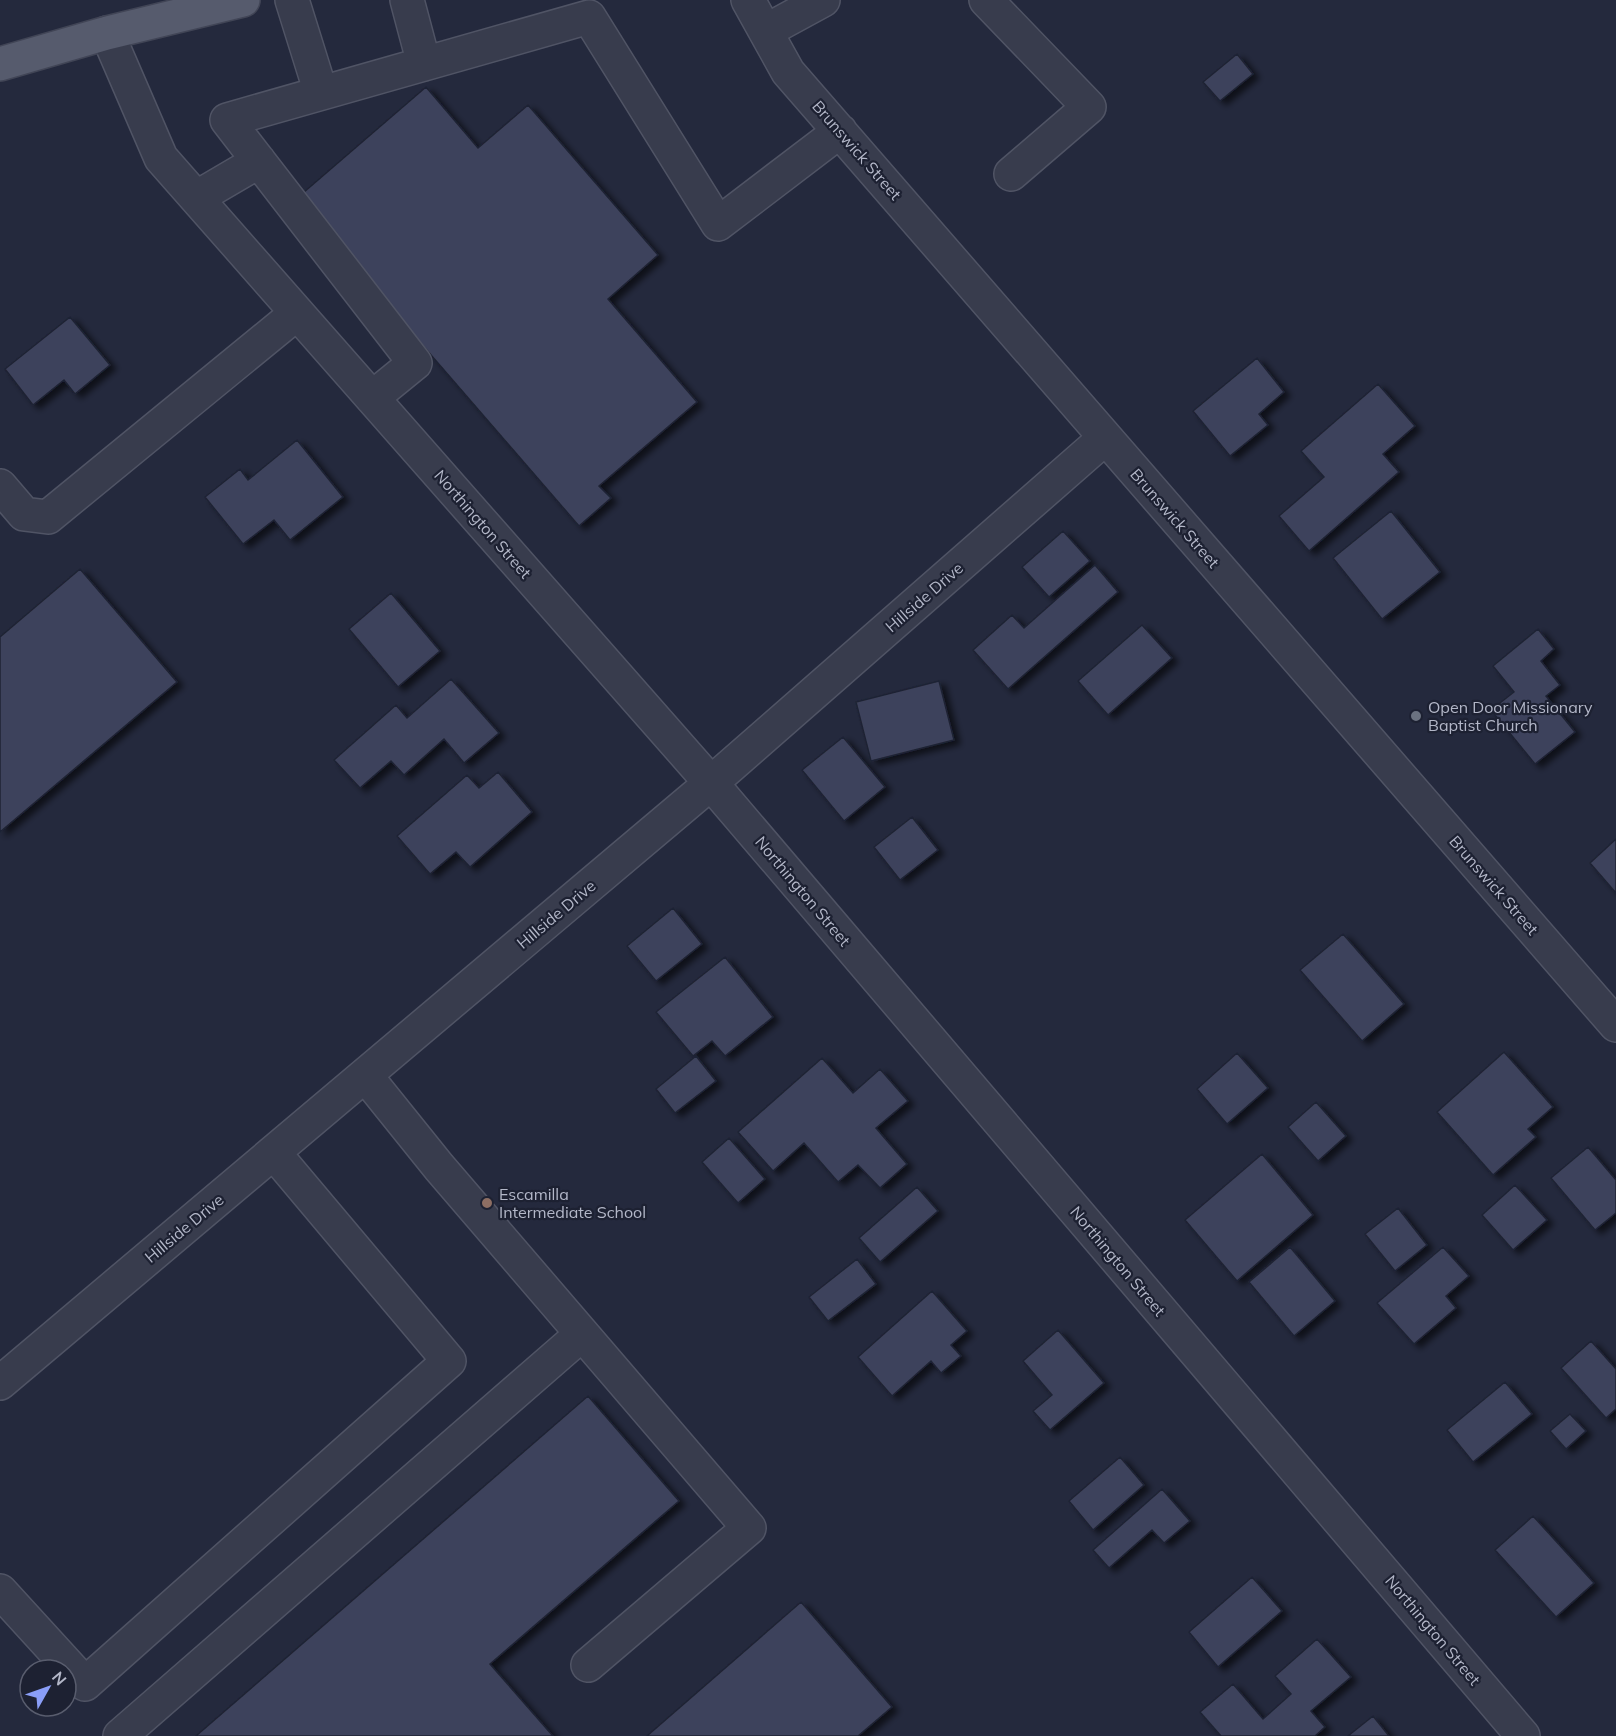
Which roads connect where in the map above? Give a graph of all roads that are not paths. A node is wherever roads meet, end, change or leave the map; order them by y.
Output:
1 (243, 0) edge
2 (292, 0) edge
3 (407, 0) edge
4 (748, 0) edge
5 (823, 0) edge
6 (986, 0) edge
7 (586, 9) edge
8 (766, 32) junction
9 (107, 33) junction
10 (0, 64) edge
11 (424, 64) junction
12 (321, 93) junction
13 (840, 131) junction
14 (259, 161) junction
15 (1011, 174) dead end
16 (196, 198) junction
17 (297, 313) junction
18 (372, 398) junction
19 (1105, 438) junction
20 (0, 486) edge
21 (711, 783) junction
22 (1616, 1025) edge
23 (365, 1076) junction
24 (274, 1153) junction
25 (582, 1334) junction
26 (0, 1383) edge
27 (0, 1591) edge
28 (588, 1665) dead end
29 (120, 1736) edge
30 (1523, 1736) edge

1 - 9 main road
2 - 12 street
3 - 11 street
4 - 8 street, Brunswick Street
5 - 8 street
6 - 15 street
7 - 11 street
7 - 13 street
8 - 13 street, Brunswick Street
9 - 10 main road
9 - 16 street, Northington Street
11 - 12 street
12 - 14 street
13 - 19 street, Brunswick Street
14 - 16 street
14 - 18 street
16 - 17 street, Northington Street
17 - 18 street, Northington Street
17 - 20 street
18 - 21 street, Northington Street
19 - 21 street, Hillside Drive
19 - 22 street, Brunswick Street
21 - 23 street, Hillside Drive
21 - 30 street, Northington Street
23 - 24 street, Hillside Drive
23 - 25 street
24 - 26 street, Hillside Drive
24 - 27 street
25 - 28 street
25 - 29 street

